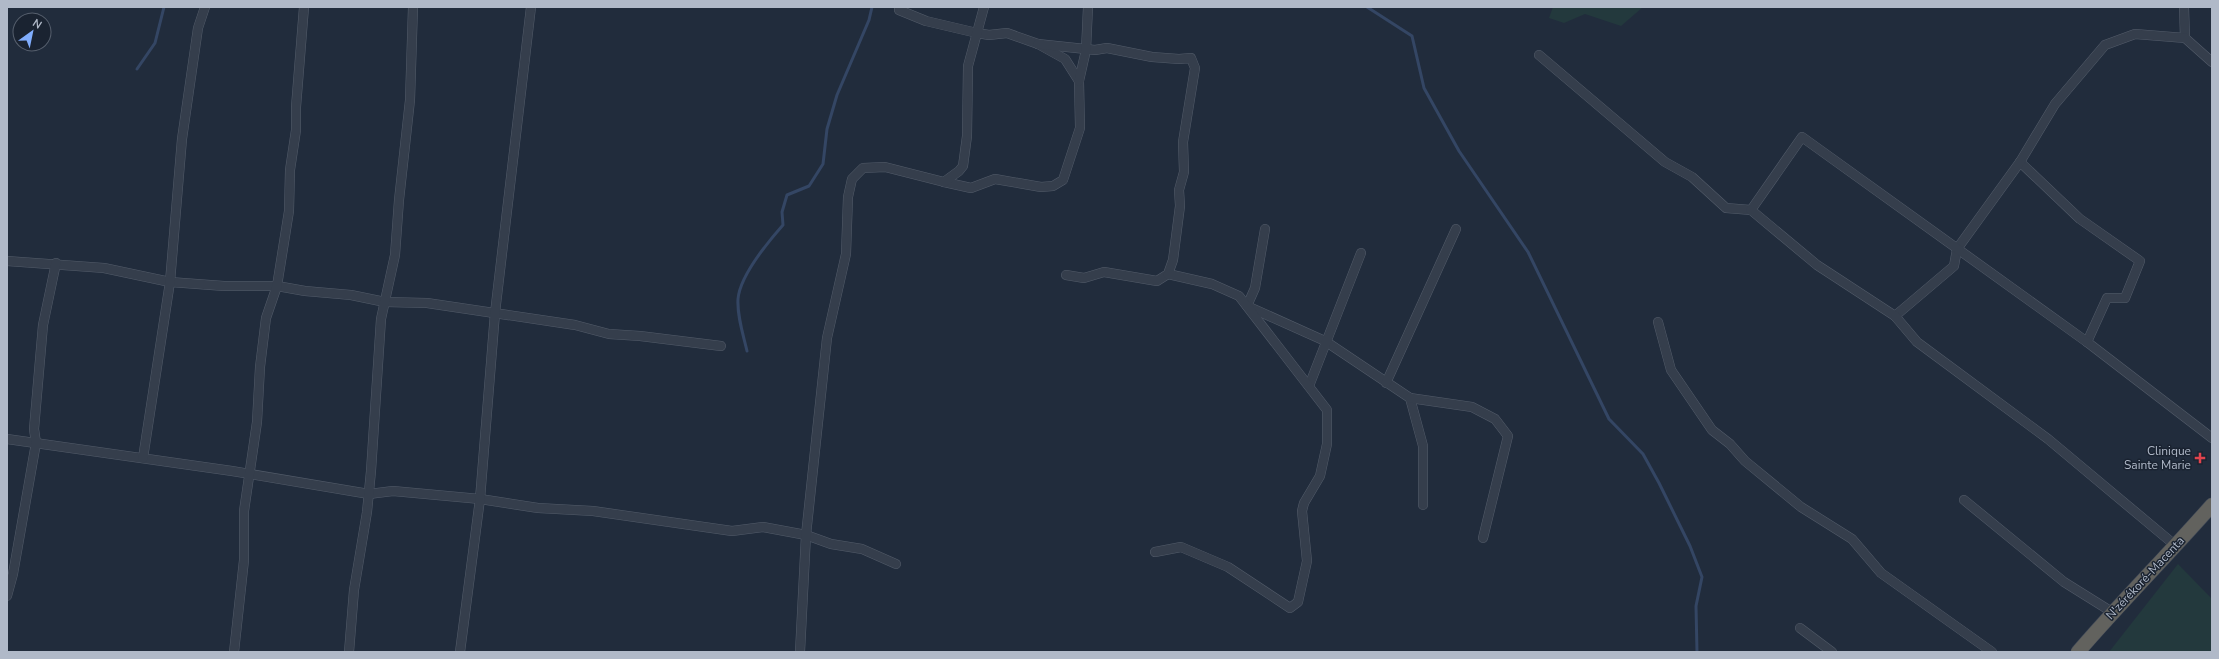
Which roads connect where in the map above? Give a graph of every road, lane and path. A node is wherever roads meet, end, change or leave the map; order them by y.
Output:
1 (205, 7) edge
2 (304, 7) edge
3 (413, 7) edge
4 (531, 7) edge
5 (984, 7) edge
6 (1088, 7) edge
7 (2184, 7) edge
8 (899, 10) dead end
9 (977, 33) junction
10 (2185, 38) junction
11 (1038, 44) junction
12 (1086, 50) junction
13 (1539, 55) dead end
14 (2212, 62) edge
15 (1079, 81) junction
16 (2020, 162) junction
17 (944, 182) junction
18 (1751, 210) junction
19 (1265, 229) dead end
20 (1456, 229) dead end
21 (1957, 249) junction
22 (1361, 253) dead end
23 (7, 261) edge
24 (56, 263) junction
25 (1168, 274) junction
26 (1066, 275) dead end
27 (170, 282) junction
28 (277, 286) junction
29 (385, 302) junction
30 (1247, 306) junction
31 (495, 313) junction
32 (1895, 316) junction
33 (1658, 322) dead end
34 (1325, 341) junction
35 (2086, 342) junction
36 (721, 346) dead end
37 (1386, 383) junction
38 (1309, 386) junction
39 (1410, 398) junction
40 (2212, 438) edge
41 (7, 439) edge
42 (36, 443) junction
43 (143, 458) junction
44 (249, 474) junction
45 (368, 494) junction
46 (480, 499) junction
47 (1964, 500) dead end
48 (1423, 505) dead end
49 (2212, 505) edge
50 (806, 535) junction
51 (1483, 538) dead end
52 (2176, 546) junction
53 (1155, 552) dead end
54 (896, 564) dead end
55 (7, 596) edge
56 (2112, 612) junction
57 (1800, 628) dead end
58 (234, 652) edge
59 (349, 652) edge
60 (460, 652) edge
61 (800, 652) edge
62 (1832, 652) edge
63 (1992, 652) edge
64 (2078, 652) edge

1 - 27 street
2 - 28 street
3 - 29 street
4 - 31 street
5 - 9 street
6 - 12 street
7 - 10 street
8 - 9 street
9 - 11 street
9 - 17 street
10 - 14 street
10 - 16 street
11 - 12 street
11 - 15 street
12 - 15 street
12 - 25 street
13 - 18 street
15 - 17 street
16 - 21 street
16 - 35 street
17 - 50 street
18 - 21 street
18 - 32 street
19 - 30 street
20 - 37 street
21 - 32 street
21 - 35 street
22 - 34 street
23 - 24 street
24 - 27 street
24 - 42 street
25 - 26 street
25 - 30 street
27 - 28 street
27 - 43 street
28 - 29 street
28 - 44 street
29 - 31 street
29 - 45 street
30 - 34 street
30 - 38 street
31 - 36 street
31 - 46 street
32 - 52 street
33 - 63 street
34 - 37 street
34 - 38 street
35 - 40 street
37 - 39 street
38 - 53 street
39 - 48 street
39 - 51 street
41 - 42 street
42 - 43 street
42 - 55 street
43 - 44 street
44 - 45 street
44 - 58 street
45 - 46 street
45 - 59 street
46 - 50 street
46 - 60 street
47 - 56 street
49 - 52 highway, N'zérékoré-Macenta
50 - 54 street
50 - 61 street
52 - 56 highway, N'zérékoré-Macenta
56 - 64 highway, N'zérékoré-Macenta
57 - 62 street

